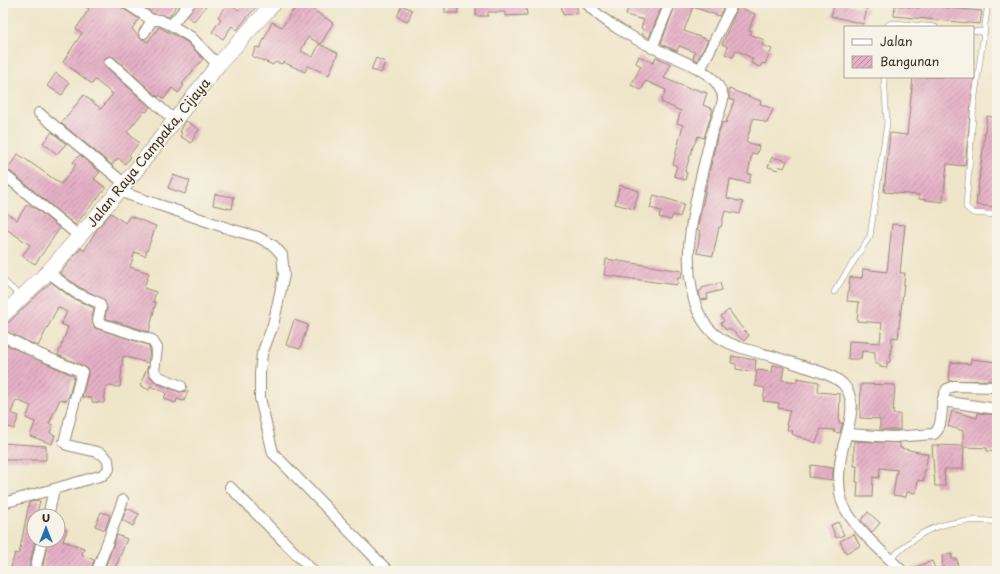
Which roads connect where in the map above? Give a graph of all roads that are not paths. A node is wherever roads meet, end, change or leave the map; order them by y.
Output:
1 (126, 3) edge
2 (190, 3) edge
3 (274, 3) edge
4 (588, 3) edge
5 (670, 3) edge
6 (733, 3) edge
7 (988, 3) edge
8 (152, 20) junction
9 (171, 25) junction
10 (888, 26) edge
11 (925, 26) edge
12 (974, 31) edge
13 (984, 32) junction
14 (144, 33) dead end
15 (652, 48) junction
16 (110, 62) dead end
17 (218, 66) junction
18 (700, 70) junction
19 (884, 78) edge
20 (39, 113) dead end
21 (174, 120) junction
22 (7, 177) dead end
23 (121, 188) junction
24 (997, 215) edge
25 (79, 236) junction
26 (48, 272) junction
27 (3, 280) edge
28 (834, 292) dead end
29 (21, 297) junction
30 (3, 315) edge
31 (3, 336) edge
32 (181, 386) dead end
33 (997, 387) edge
34 (942, 401) junction
35 (997, 409) edge
36 (847, 434) junction
37 (230, 487) dead end
38 (54, 489) junction
39 (123, 500) dead end
40 (3, 503) edge
41 (50, 508) edge
42 (997, 522) edge
43 (40, 548) edge
44 (890, 559) junction
45 (386, 570) edge
46 (35, 571) edge
47 (97, 571) edge
48 (313, 571) edge
49 (902, 571) edge

1 - 8 street
2 - 9 street
3 - 17 main road, Jalan Raya Campaka, Cijaya
4 - 15 street
5 - 15 street
6 - 18 street
7 - 13 lane
8 - 9 street
8 - 14 street
9 - 17 street
10 - 11 lane
12 - 13 lane
13 - 24 lane
15 - 18 street
16 - 21 street
17 - 21 main road, Jalan Raya Campaka, Cijaya
18 - 36 street
19 - 28 lane
20 - 23 street
21 - 23 main road, Jalan Raya Campaka, Cijaya
22 - 25 street
23 - 25 main road, Jalan Raya Campaka, Cijaya
23 - 45 street
25 - 26 main road, Jalan Raya Campaka, Cijaya
26 - 29 main road, Jalan Raya Campaka, Cijaya
26 - 32 street
27 - 29 lane
29 - 30 main road, Jalan Raya Campaka, Cijaya
31 - 38 street
33 - 34 street
34 - 35 street
34 - 36 street
36 - 44 street
37 - 48 street
38 - 40 street
38 - 41 street
39 - 47 street
42 - 44 lane
43 - 46 street
44 - 49 street

